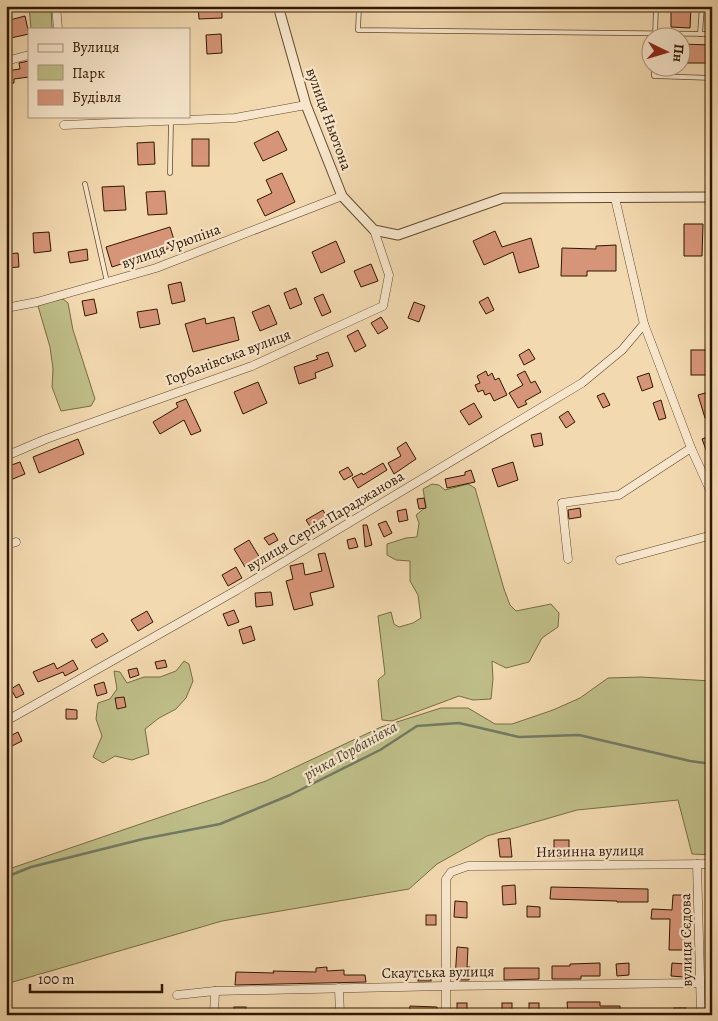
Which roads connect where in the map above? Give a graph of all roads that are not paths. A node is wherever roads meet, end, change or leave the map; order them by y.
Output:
1 (56, 6) edge
2 (280, 6) edge
3 (359, 6) edge
4 (656, 6) edge
5 (702, 6) edge
6 (58, 28) edge
7 (655, 28) edge
8 (690, 34) edge
9 (700, 34) junction
10 (712, 34) edge
11 (640, 36) edge
12 (28, 54) edge
13 (6, 61) edge
14 (690, 77) edge
15 (712, 78) edge
16 (306, 105) junction
17 (155, 118) edge
18 (171, 120) junction
19 (64, 125) dead end
20 (170, 173) dead end
21 (85, 184) dead end
22 (342, 196) junction
23 (712, 196) edge
24 (615, 198) junction
25 (374, 230) junction
26 (108, 283) junction
27 (6, 308) edge
28 (644, 324) junction
29 (691, 448) junction
30 (6, 456) edge
31 (712, 499) edge
32 (712, 535) edge
33 (16, 542) dead end
34 (6, 545) edge
35 (568, 559) dead end
36 (620, 560) dead end
37 (6, 721) edge
38 (698, 864) junction
39 (712, 864) edge
40 (700, 983) junction
41 (445, 986) junction
42 (339, 988) junction
43 (215, 991) junction
44 (177, 995) dead end
45 (214, 1015) edge
46 (340, 1015) edge
47 (446, 1015) edge
48 (701, 1015) edge

1 - 6 street
2 - 16 street, вулиця Ньютона
3 - 11 lane
4 - 7 lane
5 - 9 lane
8 - 9 lane
9 - 10 lane
12 - 13 street
14 - 15 lane
16 - 18 street
16 - 22 street, вулиця Ньютона
17 - 18 street
17 - 19 street
18 - 20 lane
21 - 26 lane
22 - 25 street, вулиця Ньютона
22 - 26 street, вулиця Урюпіна
23 - 24 street
24 - 25 street
24 - 28 street
25 - 30 street, Горбанівська вулиця
26 - 27 street, вулиця Урюпіна
28 - 29 street
28 - 37 street, вулиця Сергія Параджанова
29 - 31 street
29 - 35 street
32 - 36 street
33 - 34 street
38 - 39 street, Низинна вулиця
38 - 40 street, вулиця Сєдова
38 - 41 street, Низинна вулиця
40 - 41 street, Скаутська вулиця
40 - 48 street, вулиця Сєдова
41 - 42 street, Скаутська вулиця
41 - 47 street
42 - 43 street, Скаутська вулиця
42 - 46 street
43 - 44 street, Скаутська вулиця
43 - 45 street

